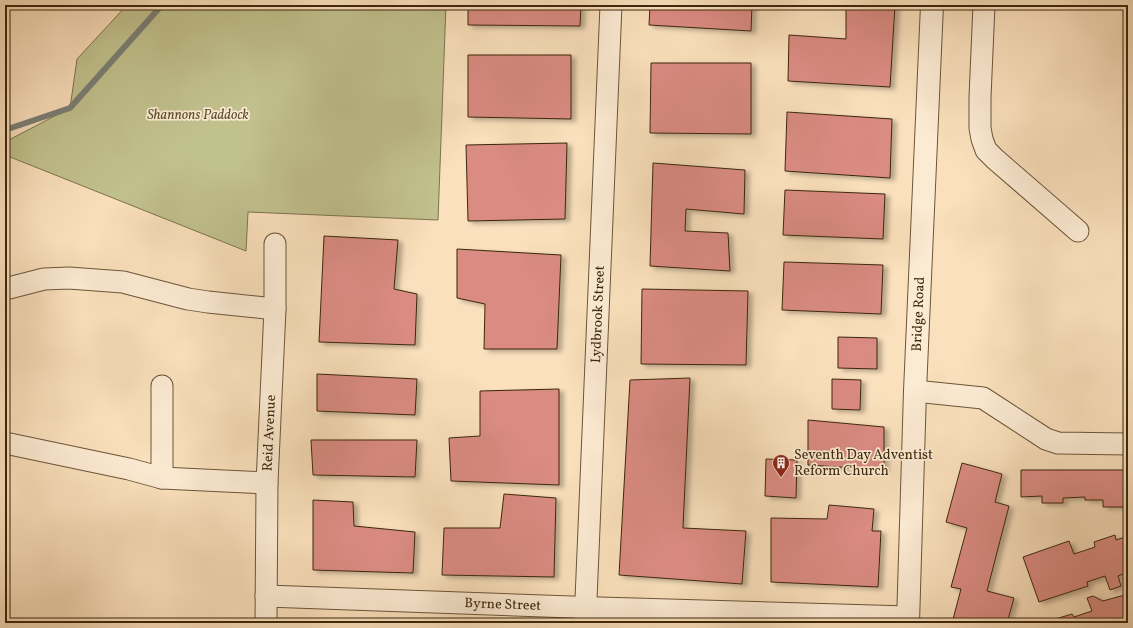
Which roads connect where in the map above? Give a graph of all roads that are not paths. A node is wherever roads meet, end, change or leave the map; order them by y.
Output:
1 (611, 5) edge
2 (932, 5) edge
3 (984, 5) edge
4 (1078, 231) dead end
5 (275, 244) dead end
6 (5, 289) edge
7 (275, 309) junction
8 (162, 386) dead end
9 (915, 391) junction
10 (5, 443) edge
11 (1128, 444) edge
12 (162, 478) junction
13 (268, 483) junction
14 (266, 596) junction
15 (585, 615) edge
16 (908, 620) edge
17 (266, 623) edge

1 - 15 street, Lydbrook Street
2 - 9 street, Bridge Road
3 - 4 street
5 - 7 street, Reid Avenue
6 - 7 street
7 - 13 street, Reid Avenue
8 - 12 street
9 - 11 street
9 - 16 street, Bridge Road
10 - 12 street
12 - 13 street
13 - 14 street, Reid Avenue
14 - 15 street, Byrne Street
14 - 17 street, Reid Avenue
15 - 16 street, Byrne Street

